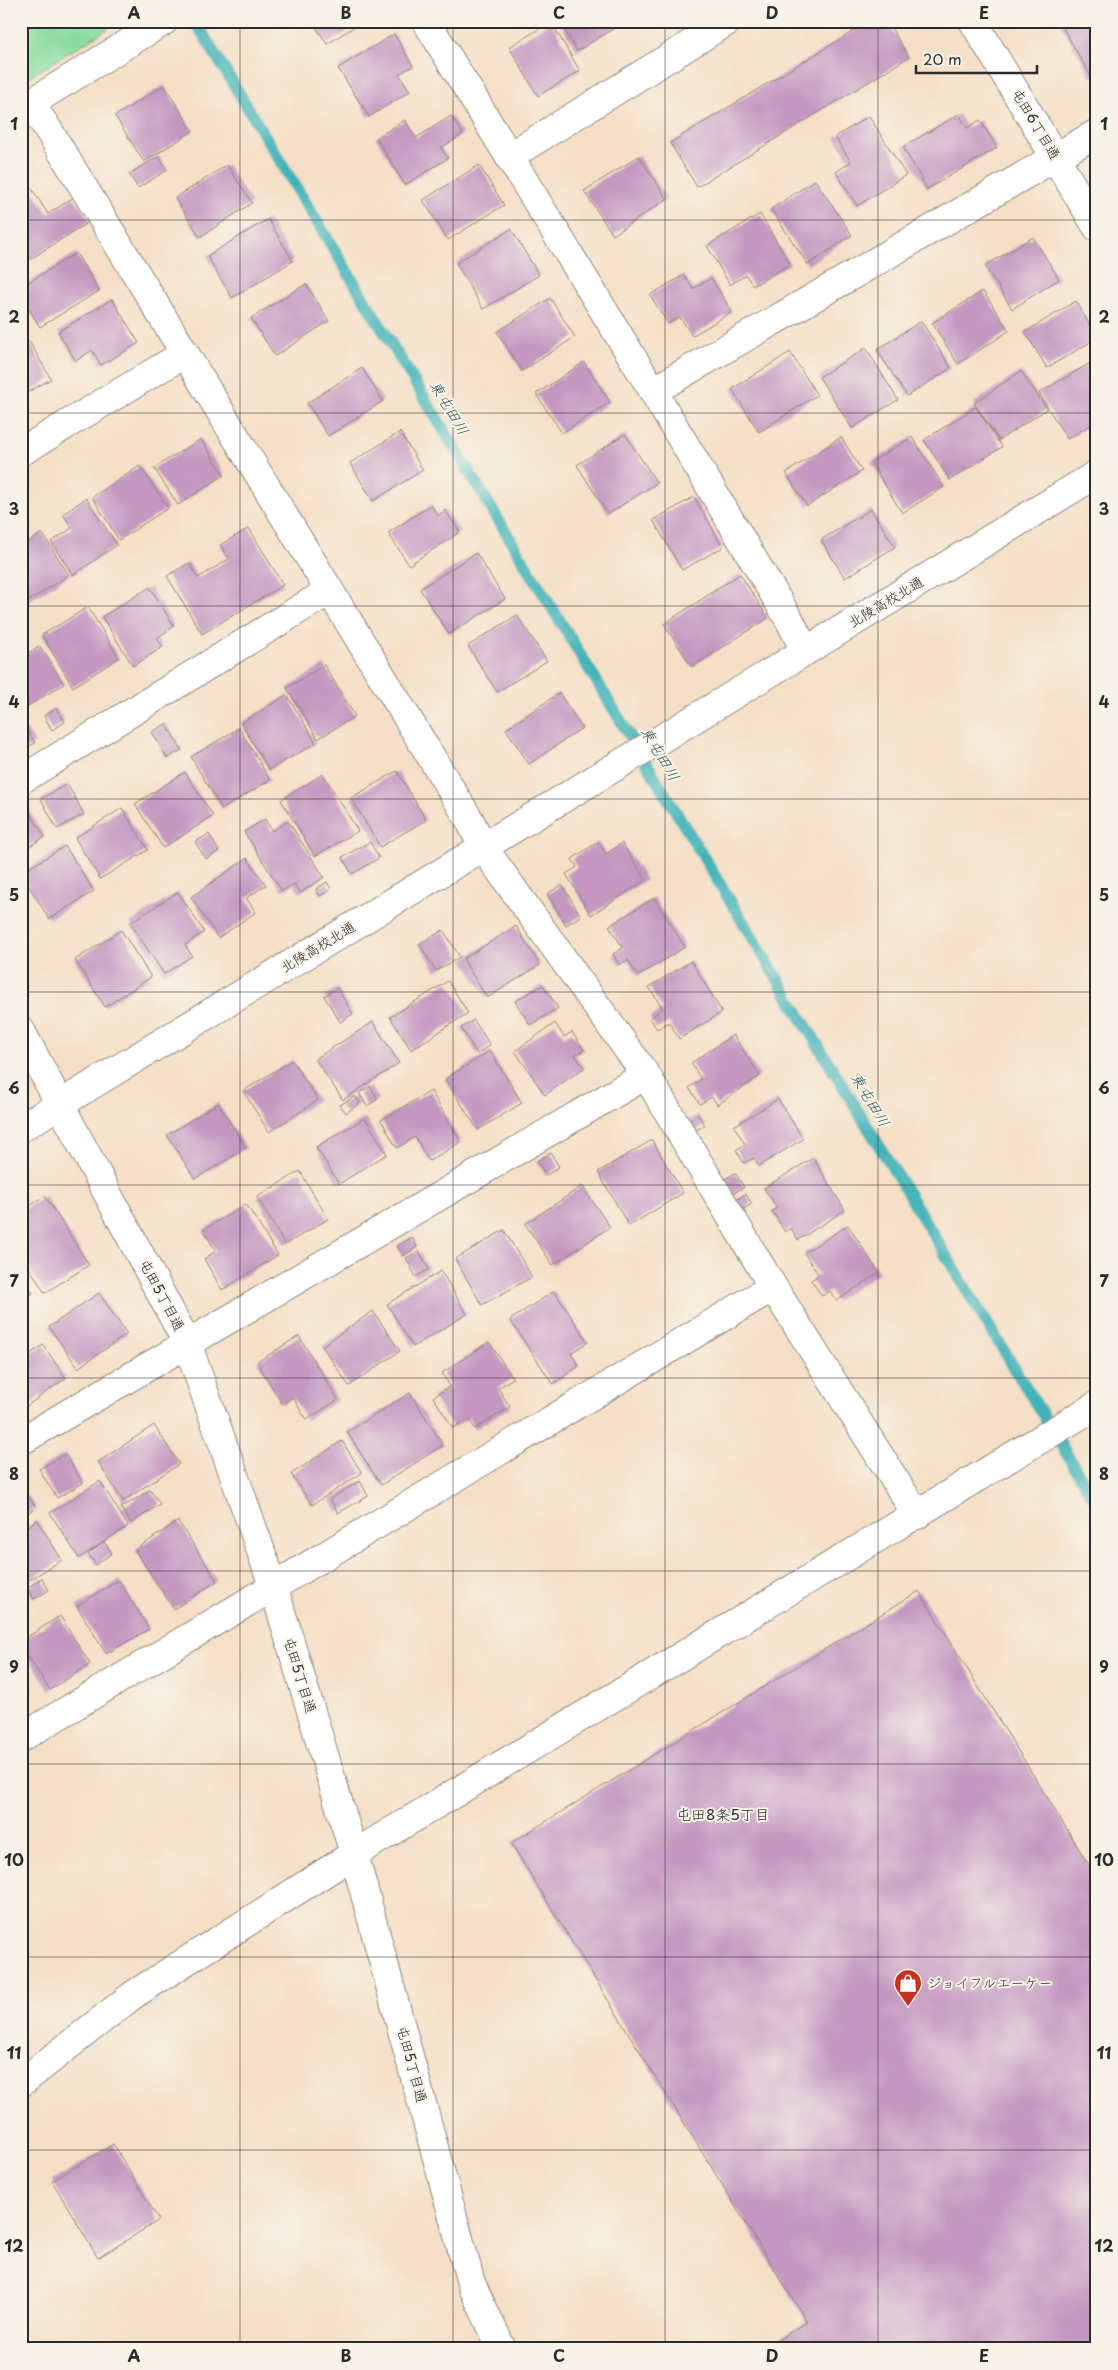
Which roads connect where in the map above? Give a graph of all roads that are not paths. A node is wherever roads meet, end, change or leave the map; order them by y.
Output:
1 (426, 21) edge
2 (728, 21) edge
3 (973, 21) edge
4 (152, 24) edge
5 (26, 106) edge
6 (1097, 133) edge
7 (510, 156) junction
8 (1056, 158) junction
9 (1097, 227) edge
10 (184, 354) junction
11 (653, 391) junction
12 (21, 452) edge
13 (1097, 474) edge
14 (329, 592) junction
15 (805, 651) junction
16 (21, 780) edge
17 (483, 847) junction
18 (21, 1031) edge
19 (646, 1074) junction
20 (59, 1104) junction
21 (21, 1128) edge
22 (773, 1286) junction
23 (187, 1343) junction
24 (1093, 1407) edge
25 (21, 1441) edge
26 (917, 1515) junction
27 (274, 1588) junction
28 (21, 1738) edge
29 (354, 1854) junction
30 (21, 2083) edge
31 (502, 2349) edge

1 - 7 street
2 - 7 street
3 - 8 street, 屯田6丁目通
4 - 5 street
5 - 10 street
6 - 8 street
7 - 11 street
8 - 9 street, 屯田6丁目通
8 - 11 street
10 - 12 street
10 - 14 street
11 - 15 street
13 - 15 street, 北陵高校北通
14 - 16 street
14 - 17 street
15 - 17 street, 北陵高校北通
17 - 19 street
17 - 20 street, 北陵高校北通
18 - 20 street, 屯田5丁目通
19 - 22 street
19 - 23 street
20 - 21 street, 北陵高校北通
20 - 23 street, 屯田5丁目通
22 - 26 street
22 - 27 street
23 - 25 street
23 - 27 street, 屯田5丁目通
24 - 26 street
26 - 29 street
27 - 28 street
27 - 29 street, 屯田5丁目通
29 - 30 street
29 - 31 street, 屯田5丁目通

